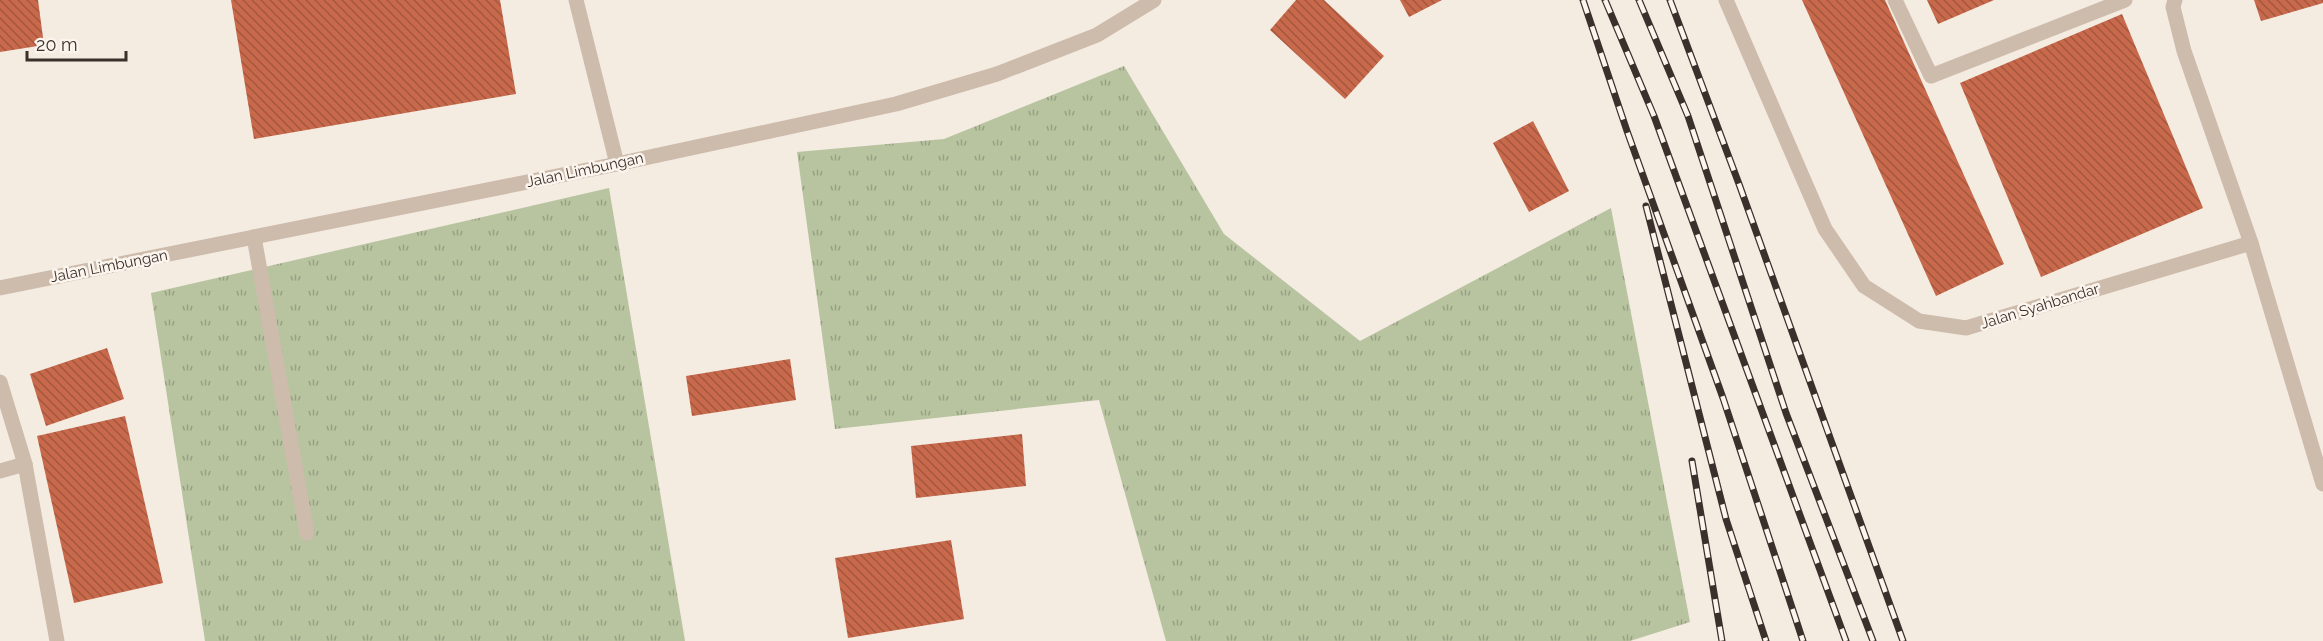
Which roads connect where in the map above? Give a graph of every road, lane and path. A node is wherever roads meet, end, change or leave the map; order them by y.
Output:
1 (576, 0) edge
2 (1154, 0) edge
3 (1726, 0) edge
4 (1895, 0) edge
5 (2125, 0) edge
6 (2175, 0) edge
7 (617, 164) junction
8 (254, 237) junction
9 (2251, 243) junction
10 (0, 288) edge
11 (1, 387) edge
12 (25, 464) junction
13 (0, 471) edge
14 (2323, 484) edge
15 (307, 533) dead end
16 (57, 641) edge

1 - 7 street
2 - 7 street, Jalan Limbungan
3 - 9 street, Jalan Syahbandar
4 - 5 street
6 - 9 street
7 - 8 street, Jalan Limbungan
8 - 10 street, Jalan Limbungan
8 - 15 street
9 - 14 street
11 - 12 street
12 - 13 street
12 - 16 street

